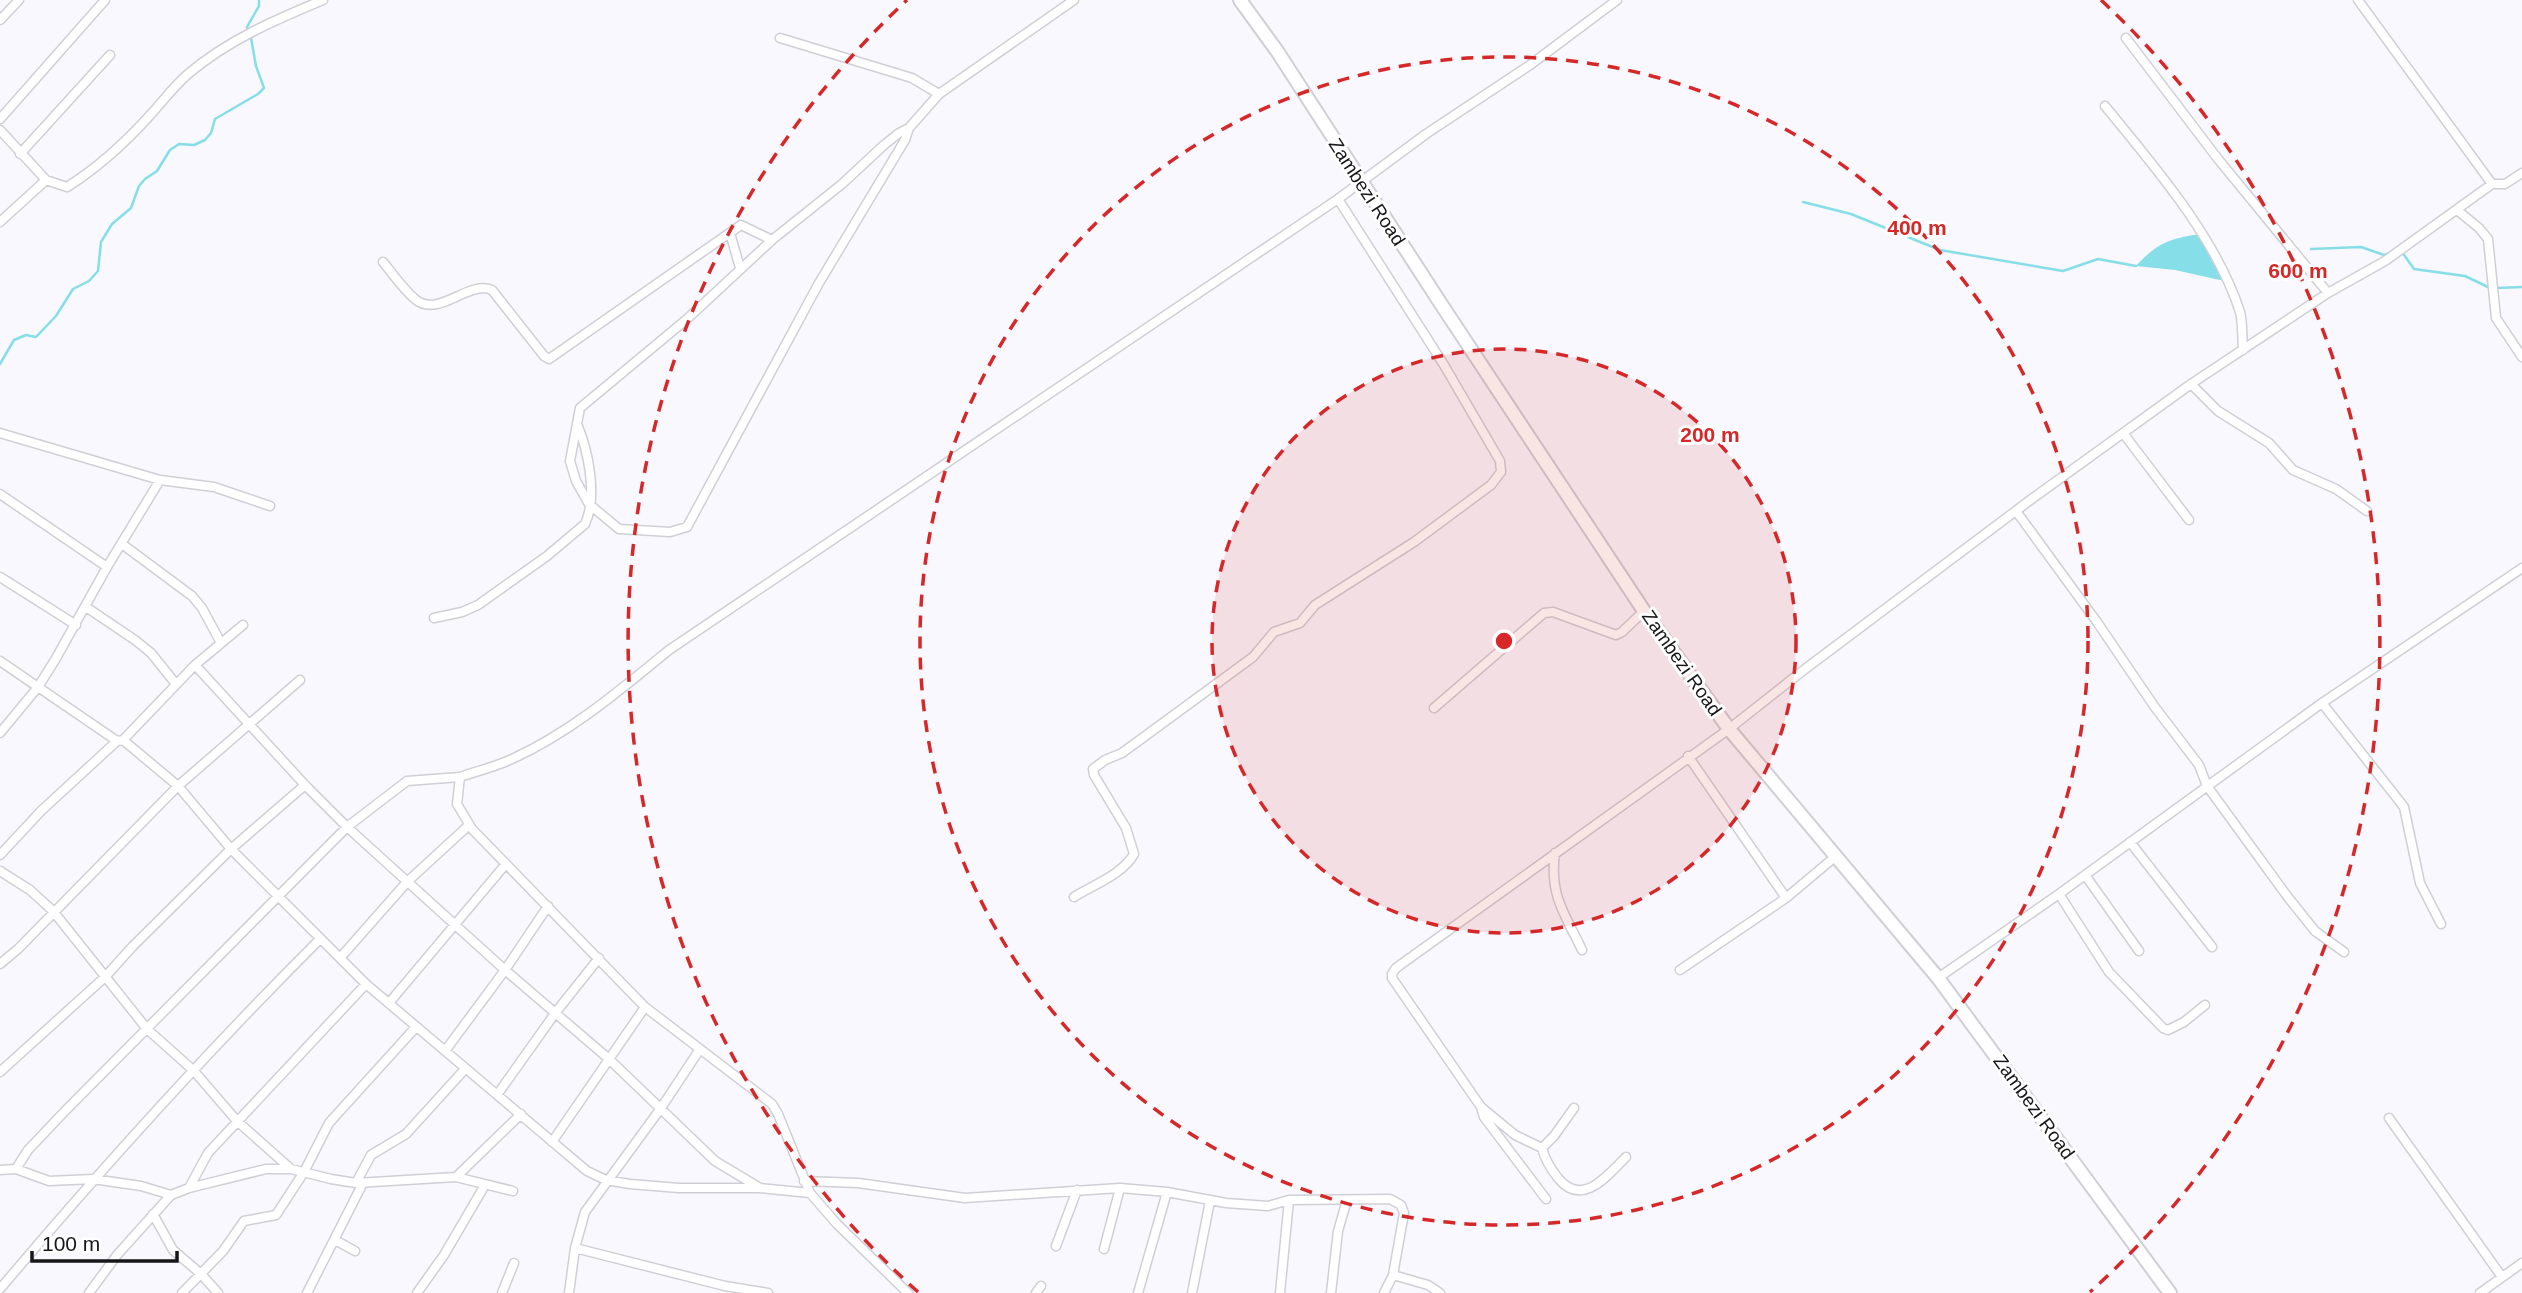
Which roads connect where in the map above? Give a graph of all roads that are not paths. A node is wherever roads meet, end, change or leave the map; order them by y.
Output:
1 (19, 0) edge
2 (105, 0) edge
3 (323, 0) edge
4 (1074, 0) edge
5 (1240, 0) edge
6 (1617, 0) edge
7 (2358, 0) edge
8 (0, 20) edge
9 (780, 38) dead end
10 (2126, 38) dead end
11 (110, 55) dead end
12 (939, 94) junction
13 (2105, 106) dead end
14 (0, 119) edge
15 (909, 128) junction
16 (0, 130) edge
17 (20, 154) junction
18 (2522, 173) edge
19 (46, 180) junction
20 (1360, 181) junction
21 (2492, 184) junction
22 (1338, 199) junction
23 (2457, 210) junction
24 (0, 222) edge
25 (730, 233) junction
26 (772, 240) junction
27 (383, 262) dead end
28 (740, 268) junction
29 (2328, 293) junction
30 (2243, 350) junction
31 (2522, 357) edge
32 (2191, 384) junction
33 (577, 424) junction
34 (0, 433) edge
35 (2123, 433) junction
36 (160, 480) junction
37 (0, 494) edge
38 (589, 505) junction
39 (270, 506) dead end
40 (2016, 511) junction
41 (2367, 511) dead end
42 (2189, 520) dead end
43 (122, 544) junction
44 (107, 567) junction
45 (2522, 568) edge
46 (0, 577) edge
47 (86, 607) junction
48 (1644, 611) junction
49 (434, 618) dead end
50 (76, 625) junction
51 (243, 625) dead end
52 (221, 643) junction
53 (0, 660) edge
54 (195, 665) junction
55 (300, 680) dead end
56 (176, 684) junction
57 (38, 687) junction
58 (2322, 703) junction
59 (1434, 708) dead end
60 (249, 722) junction
61 (1729, 729) junction
62 (0, 733) edge
63 (120, 740) junction
64 (1688, 757) junction
65 (460, 777) junction
66 (305, 785) junction
67 (178, 786) junction
68 (2207, 786) junction
69 (468, 825) junction
70 (348, 827) junction
71 (2130, 842) junction
72 (231, 849) junction
73 (1555, 853) junction
74 (0, 855) edge
75 (1836, 856) junction
76 (505, 865) junction
77 (0, 871) edge
78 (2085, 875) junction
79 (407, 882) junction
80 (2059, 894) junction
81 (277, 896) junction
82 (1074, 897) dead end
83 (1786, 898) junction
84 (548, 906) junction
85 (53, 911) junction
86 (454, 924) junction
87 (2441, 924) dead end
88 (320, 939) junction
89 (2212, 947) dead end
90 (1582, 950) dead end
91 (2139, 951) dead end
92 (2344, 952) dead end
93 (340, 958) junction
94 (599, 958) junction
95 (0, 964) edge
96 (505, 970) junction
97 (1680, 970) dead end
98 (105, 976) junction
99 (1938, 978) junction
100 (366, 984) junction
101 (389, 1003) junction
102 (2205, 1005) dead end
103 (645, 1007) junction
104 (556, 1012) junction
105 (416, 1027) junction
106 (147, 1029) junction
107 (700, 1049) junction
108 (445, 1051) junction
109 (609, 1059) junction
110 (464, 1069) junction
111 (194, 1071) junction
112 (0, 1072) edge
113 (497, 1095) junction
114 (1481, 1107) junction
115 (661, 1108) junction
116 (1574, 1108) dead end
117 (521, 1114) junction
118 (2389, 1118) dead end
119 (237, 1121) junction
120 (552, 1142) junction
121 (1542, 1148) junction
122 (1626, 1157) dead end
123 (290, 1168) junction
124 (16, 1169) junction
125 (0, 1170) edge
126 (304, 1172) junction
127 (456, 1177) junction
128 (93, 1180) junction
129 (606, 1181) junction
130 (804, 1181) junction
131 (360, 1183) junction
132 (485, 1185) junction
133 (189, 1188) junction
134 (760, 1188) junction
135 (1120, 1188) junction
136 (1077, 1190) junction
137 (513, 1191) dead end
138 (1167, 1192) junction
139 (810, 1193) junction
140 (171, 1195) junction
141 (1546, 1199) dead end
142 (1289, 1200) junction
143 (1347, 1200) junction
144 (1210, 1201) junction
145 (153, 1214) junction
146 (335, 1240) junction
147 (1056, 1246) dead end
148 (575, 1248) junction
149 (1104, 1249) dead end
150 (355, 1251) dead end
151 (514, 1263) dead end
152 (2522, 1264) edge
153 (201, 1274) junction
154 (1393, 1275) junction
155 (2502, 1277) junction
156 (0, 1289) edge
157 (310, 1291) edge
158 (89, 1293) edge
159 (182, 1293) edge
160 (218, 1293) edge
161 (416, 1293) edge
162 (502, 1293) edge
163 (569, 1293) edge
164 (768, 1293) edge
165 (908, 1293) edge
166 (1139, 1293) edge
167 (1192, 1293) edge
168 (1280, 1293) edge
169 (1331, 1293) edge
170 (1384, 1293) edge
171 (1440, 1293) edge
172 (2170, 1293) edge
173 (2480, 1293) edge

1 - 8 street
2 - 14 street
3 - 19 street
4 - 12 street
5 - 20 main road, Zambezi Road
6 - 20 street
7 - 21 street
9 - 12 street
10 - 29 street
11 - 17 street
12 - 15 street
13 - 30 street
15 - 26 street
15 - 38 street
16 - 17 street
17 - 19 street
18 - 21 street
19 - 24 street
20 - 22 street
20 - 48 main road, Zambezi Road
21 - 23 street
22 - 65 street
22 - 82 street
23 - 29 street
23 - 31 street
25 - 26 street
25 - 27 street
25 - 28 street
26 - 28 street
28 - 33 street
29 - 30 street
30 - 32 street
32 - 35 street
32 - 41 street
33 - 38 street
33 - 38 street
34 - 36 street
35 - 40 street
35 - 42 street
36 - 39 street
36 - 43 street
37 - 44 street
38 - 49 street
40 - 61 street
40 - 68 street
43 - 44 street
43 - 52 street
44 - 47 street
45 - 58 street
46 - 50 street
47 - 50 street
47 - 56 street
48 - 59 street
48 - 61 main road, Zambezi Road
50 - 57 street
51 - 52 street
52 - 54 street
53 - 57 street
54 - 56 street
54 - 60 street
55 - 60 street
56 - 63 street
57 - 62 street
57 - 63 street
58 - 68 street
58 - 87 street
60 - 66 street
60 - 67 street
61 - 64 street
61 - 75 main road, Zambezi Road
63 - 67 street
63 - 74 street
64 - 73 street
64 - 83 street
65 - 69 street
65 - 70 street
66 - 70 street
66 - 72 street
67 - 72 street
67 - 85 street
68 - 71 street
68 - 92 street
69 - 76 street
69 - 79 street
70 - 79 street
70 - 81 street
71 - 78 street
71 - 89 street
72 - 81 street
72 - 98 street
73 - 90 street
73 - 114 street
75 - 83 street
75 - 99 main road, Zambezi Road
76 - 84 street
76 - 86 street
77 - 85 street
78 - 80 street
78 - 91 street
79 - 86 street
79 - 93 street
80 - 99 street
80 - 102 street
81 - 88 street
81 - 106 street
83 - 97 street
84 - 94 street
84 - 96 street
85 - 95 street
85 - 98 street
86 - 96 street
86 - 101 street
88 - 93 street
88 - 111 street
93 - 100 street
94 - 103 street
94 - 104 street
96 - 104 street
96 - 108 street
98 - 106 street
98 - 112 street
99 - 172 main road, Zambezi Road
100 - 101 street
100 - 119 street
101 - 105 street
103 - 107 street
103 - 109 street
104 - 109 street
104 - 113 street
105 - 108 street
105 - 126 street
106 - 111 street
106 - 124 street
107 - 115 street
107 - 130 street
108 - 110 street
109 - 115 street
109 - 120 street
110 - 113 street
110 - 131 street
111 - 119 street
111 - 128 street
113 - 117 street
114 - 121 street
114 - 141 street
115 - 129 street
115 - 134 street
116 - 121 street
117 - 120 street
117 - 127 street
118 - 155 street
119 - 123 street
119 - 133 street
120 - 129 street
121 - 122 street
123 - 126 street
123 - 133 street
124 - 125 street
124 - 128 street
126 - 131 street
126 - 153 street
127 - 131 street
127 - 132 street
128 - 140 street
128 - 156 street
129 - 134 street
129 - 148 street
130 - 136 street
130 - 139 street
131 - 146 street
132 - 137 street
132 - 161 street
133 - 140 street
134 - 139 street
135 - 136 street
135 - 138 street
135 - 149 street
136 - 147 street
138 - 144 street
138 - 166 street
139 - 165 street
140 - 145 street
142 - 143 street
142 - 144 street
142 - 168 street
143 - 154 street
143 - 169 street
144 - 167 street
145 - 153 street
145 - 158 street
146 - 150 street
146 - 157 street
148 - 163 street
148 - 164 street
151 - 162 street
152 - 155 street
153 - 159 street
153 - 160 street
154 - 170 street
154 - 171 street
155 - 173 street

